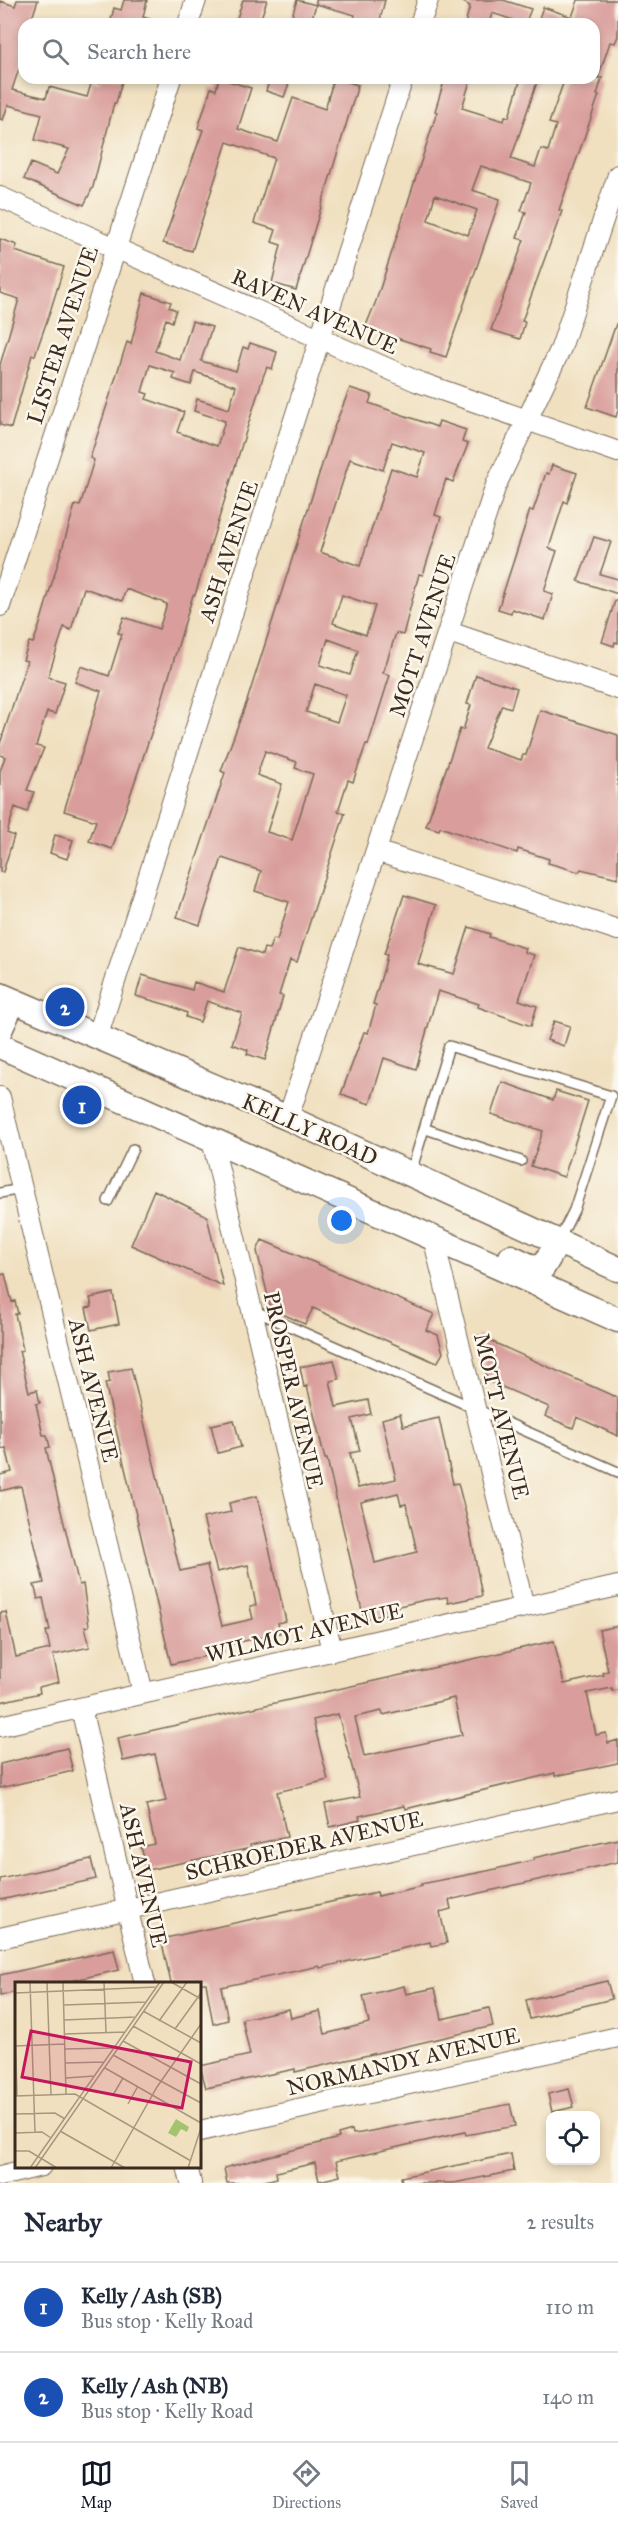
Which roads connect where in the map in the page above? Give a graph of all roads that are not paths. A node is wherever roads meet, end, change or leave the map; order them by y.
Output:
1 (196, 0) edge
2 (428, 0) edge
3 (190, 18) edge
4 (422, 18) edge
5 (169, 84) edge
6 (401, 84) edge
7 (618, 175) edge
8 (0, 197) edge
9 (116, 248) junction
10 (320, 341) junction
11 (526, 421) junction
12 (618, 452) edge
13 (0, 606) edge
14 (449, 632) junction
15 (618, 689) edge
16 (376, 851) junction
17 (618, 930) edge
18 (6, 998) edge
19 (0, 1030) edge
20 (97, 1038) junction
21 (0, 1046) edge
22 (0, 1097) edge
23 (288, 1118) junction
24 (426, 1129) junction
25 (212, 1140) junction
26 (133, 1149) dead end
27 (521, 1161) dead end
28 (410, 1174) junction
29 (21, 1189) junction
30 (0, 1193) edge
31 (108, 1201) dead end
32 (441, 1241) junction
33 (558, 1242) junction
34 (618, 1269) edge
35 (250, 1309) junction
36 (618, 1320) edge
37 (475, 1408) junction
38 (618, 1472) edge
39 (618, 1586) edge
40 (524, 1607) junction
41 (332, 1651) junction
42 (143, 1693) junction
43 (81, 1708) junction
44 (0, 1726) edge
45 (618, 1799) edge
46 (128, 1909) junction
47 (0, 1938) edge
48 (145, 1982) edge
49 (618, 2037) edge
50 (201, 2131) edge
51 (33, 2168) edge
52 (187, 2168) edge
53 (0, 2176) edge
54 (191, 2183) edge

1 - 3 street
2 - 4 street
5 - 9 street, LISTER AVENUE
6 - 10 street, ASH AVENUE
7 - 11 street, MOTT AVENUE
8 - 9 street, RAVEN AVENUE
9 - 10 street, RAVEN AVENUE
9 - 13 street, LISTER AVENUE
10 - 11 street, RAVEN AVENUE
10 - 20 street, ASH AVENUE
11 - 12 street, RAVEN AVENUE
11 - 14 street, MOTT AVENUE
14 - 15 street
14 - 16 street, MOTT AVENUE
16 - 17 street
16 - 23 street, MOTT AVENUE
18 - 19 street
18 - 20 street, KELLY ROAD
20 - 23 street, KELLY ROAD
21 - 25 street
22 - 29 street, ASH AVENUE
23 - 28 street, KELLY ROAD
24 - 27 lane
24 - 28 lane
24 - 33 lane
25 - 32 street
25 - 35 street, PROSPER AVENUE
26 - 31 lane
28 - 33 street, KELLY ROAD
29 - 30 lane
29 - 42 street, ASH AVENUE
32 - 33 street
32 - 36 street
32 - 37 street, MOTT AVENUE
33 - 34 street, KELLY ROAD
35 - 37 lane
35 - 41 street, PROSPER AVENUE
37 - 38 lane
37 - 40 street, MOTT AVENUE
39 - 40 street, WILMOT AVENUE
40 - 41 street, WILMOT AVENUE
41 - 42 street, WILMOT AVENUE
42 - 43 street, WILMOT AVENUE
43 - 44 street, WILMOT AVENUE
43 - 46 street, ASH AVENUE
45 - 46 street, SCHROEDER AVENUE
46 - 47 street, SCHROEDER AVENUE
46 - 48 street, ASH AVENUE
49 - 50 street, NORMANDY AVENUE
51 - 53 street
52 - 54 street

